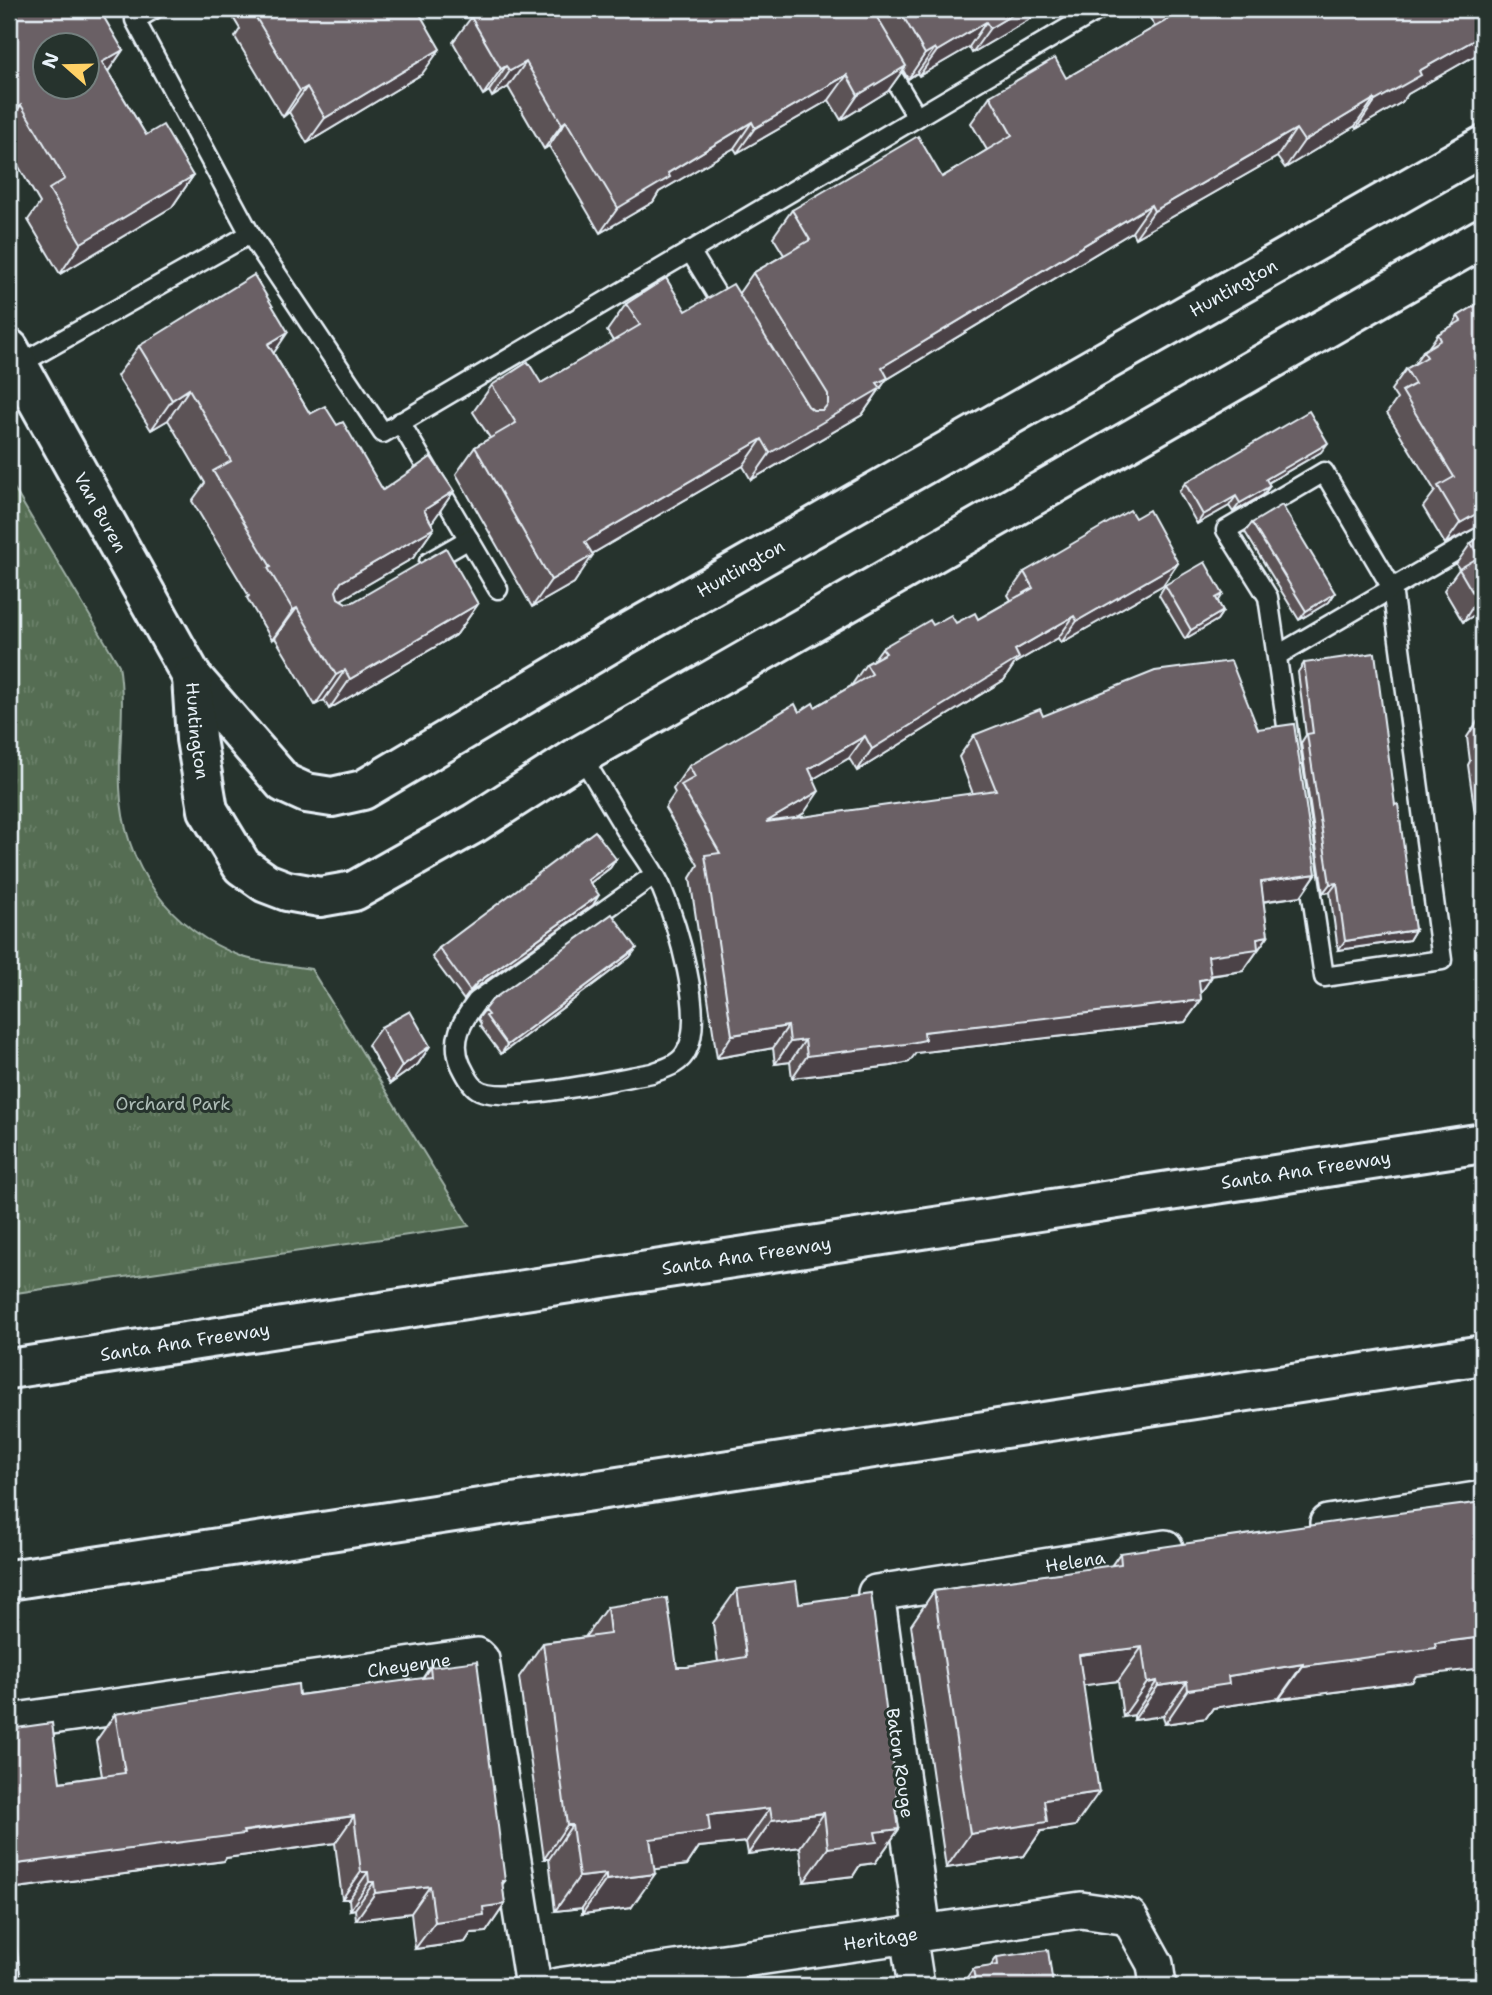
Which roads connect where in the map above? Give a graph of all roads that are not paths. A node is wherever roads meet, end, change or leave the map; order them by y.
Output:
1 (154, 9) edge
2 (1100, 9) edge
3 (875, 45) edge
4 (917, 117) junction
5 (1483, 146) edge
6 (250, 234) junction
7 (1483, 238) edge
8 (690, 251) junction
9 (741, 333) edge
10 (13, 357) edge
11 (400, 422) junction
12 (1483, 535) edge
13 (469, 538) junction
14 (409, 573) edge
15 (1392, 588) junction
16 (499, 589) dead end
17 (1278, 655) junction
18 (192, 677) junction
19 (581, 755) junction
20 (654, 874) junction
21 (1483, 1143) edge
22 (1483, 1355) edge
23 (9, 1370) edge
24 (1483, 1499) edge
25 (1290, 1529) edge
26 (1194, 1544) edge
27 (9, 1580) edge
28 (876, 1593) joint
29 (9, 1722) edge
30 (916, 1933) junction
31 (533, 1986) edge
32 (558, 1986) edge
33 (916, 1986) edge
34 (1158, 1986) edge

1 - 6 lane
2 - 4 lane
3 - 4 lane
4 - 8 lane
5 - 18 main road, Huntington
6 - 10 lane
6 - 11 lane
7 - 19 main road, Huntington
8 - 9 lane
8 - 11 lane
10 - 18 main road, Van Buren
11 - 13 lane
12 - 15 lane
13 - 14 lane
13 - 16 lane
15 - 17 lane
15 - 17 lane
15 - 17 lane
18 - 19 main road, Huntington
19 - 20 lane
20 - 20 lane
21 - 23 main road, Santa Ana Freeway
22 - 27 main road
24 - 25 street
26 - 28 street, Helena
28 - 30 street, Baton Rouge
29 - 31 street, Cheyenne
30 - 32 street, Heritage
30 - 33 street, Baton Rouge
30 - 34 street, Heritage

